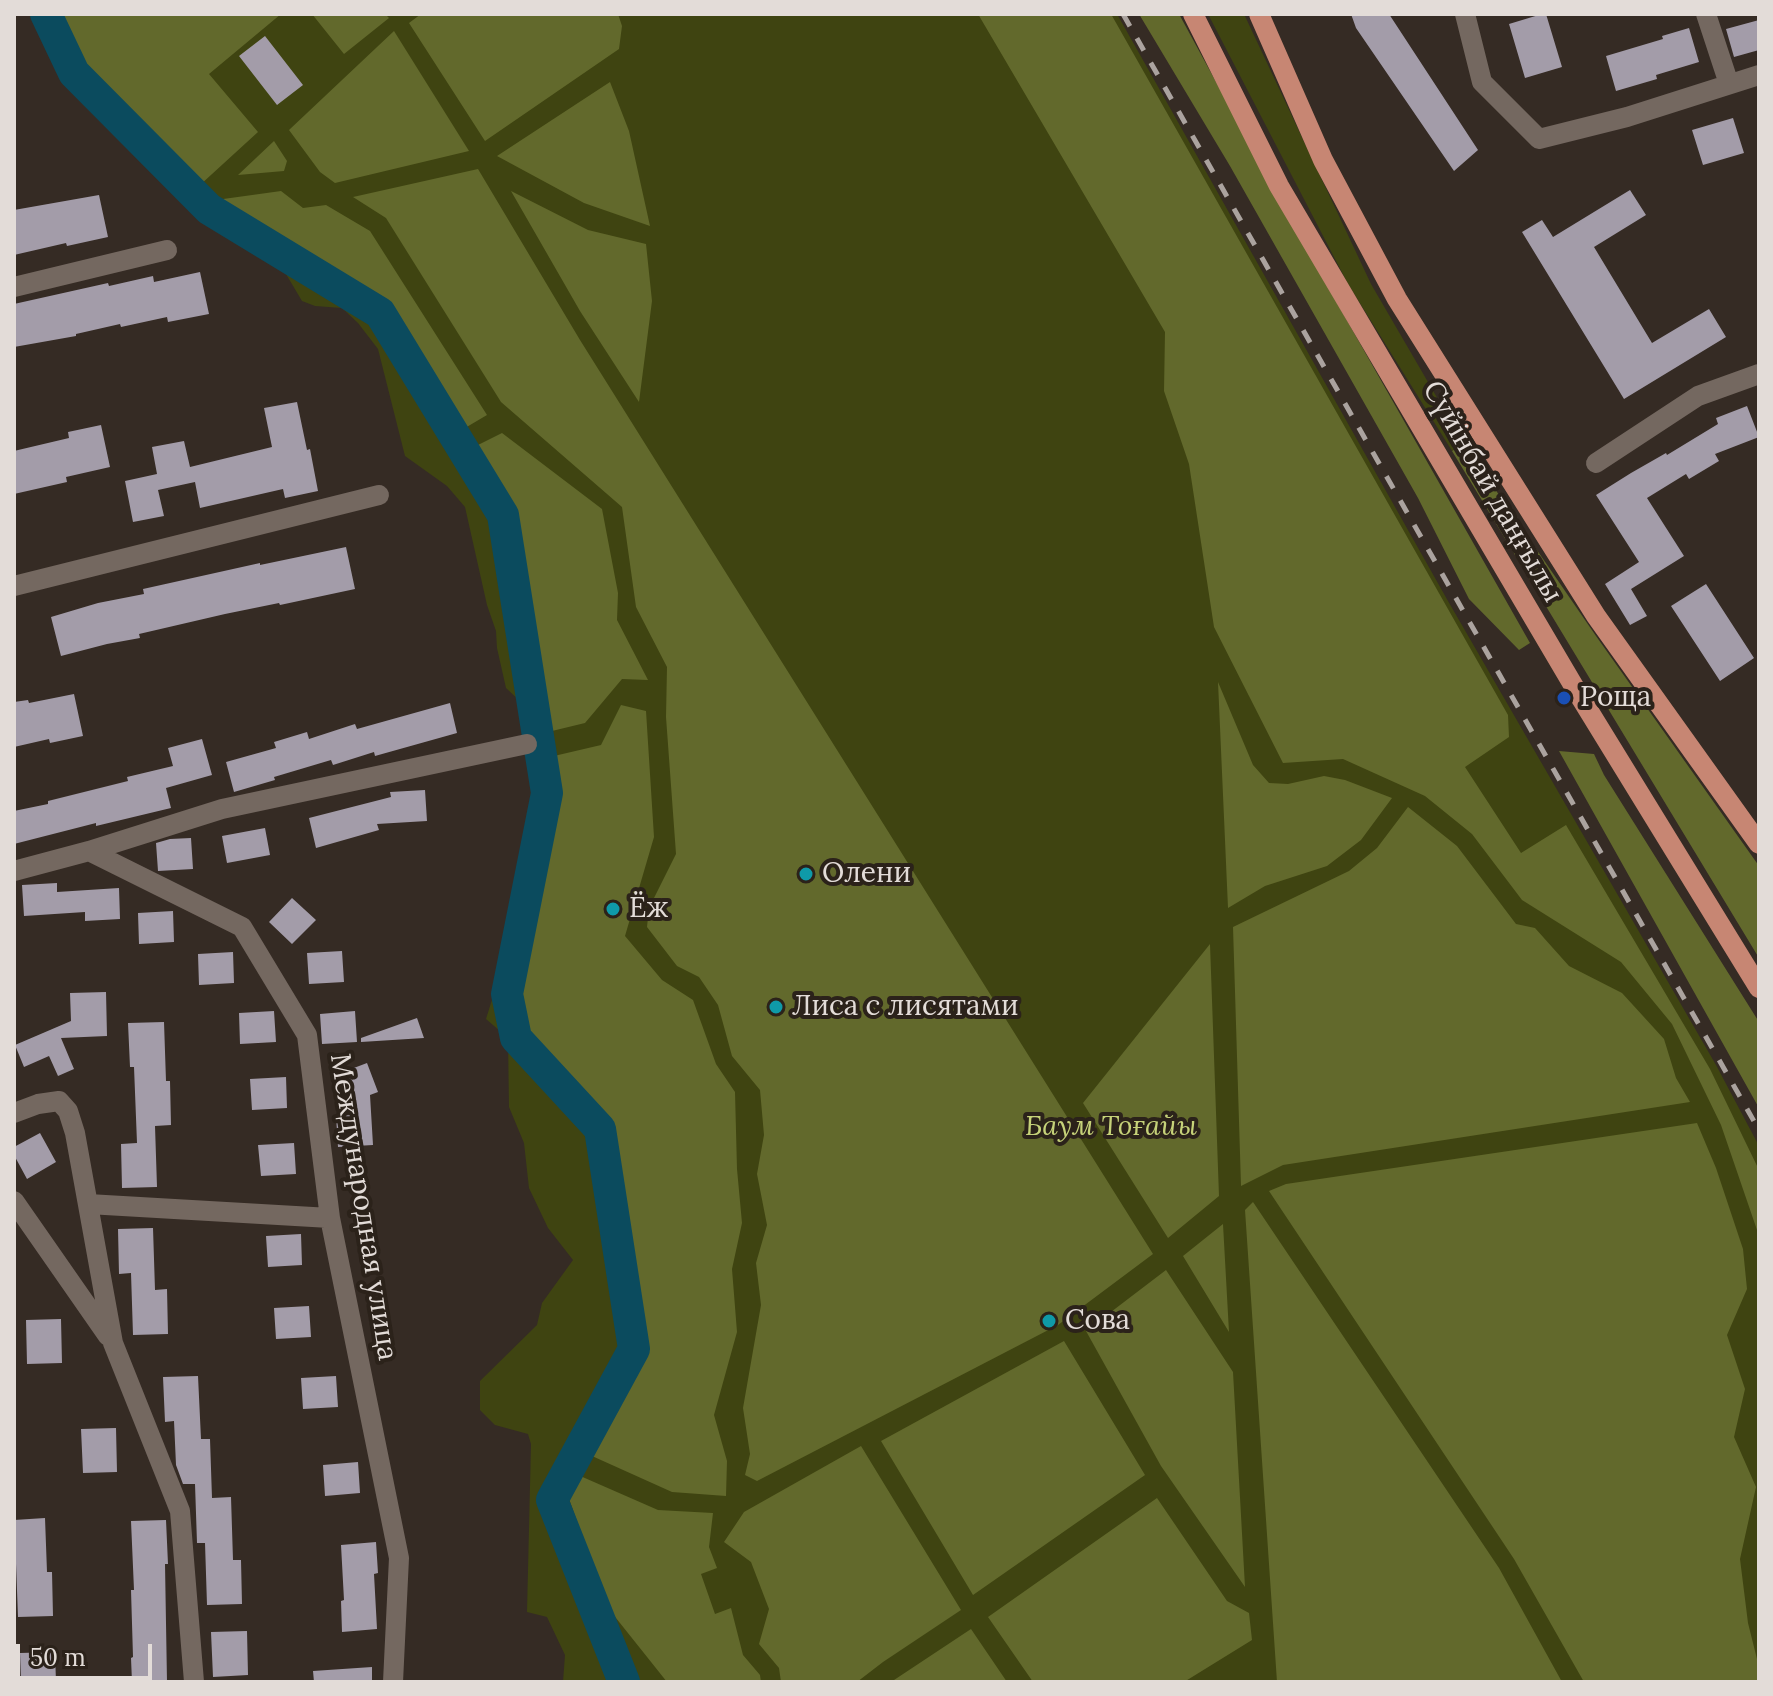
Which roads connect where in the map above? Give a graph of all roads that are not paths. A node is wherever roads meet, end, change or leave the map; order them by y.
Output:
1 (1193, 14) edge
2 (1259, 14) edge
3 (1465, 14) edge
4 (1706, 14) edge
5 (1759, 75) edge
6 (1729, 84) junction
7 (167, 250) dead end
8 (14, 287) edge
9 (1759, 374) edge
10 (1596, 463) dead end
11 (379, 495) dead end
12 (14, 586) edge
13 (527, 744) dead end
14 (1759, 844) edge
15 (89, 851) junction
16 (14, 871) edge
17 (1759, 988) edge
18 (14, 1113) edge
19 (14, 1201) edge
20 (88, 1204) junction
21 (330, 1218) junction
22 (113, 1343) junction
23 (194, 1682) edge
24 (393, 1682) edge

1 - 17 main road, Сүйінбай даңғылы
2 - 14 main road, Сүйінбай даңғылы
3 - 6 street
4 - 6 street
5 - 6 street
7 - 8 street
9 - 10 street
11 - 12 street
13 - 15 street
15 - 16 street
15 - 21 street, Международная улица
18 - 20 street
19 - 22 street
20 - 21 street
20 - 22 street
21 - 24 street, Международная улица
22 - 23 street

